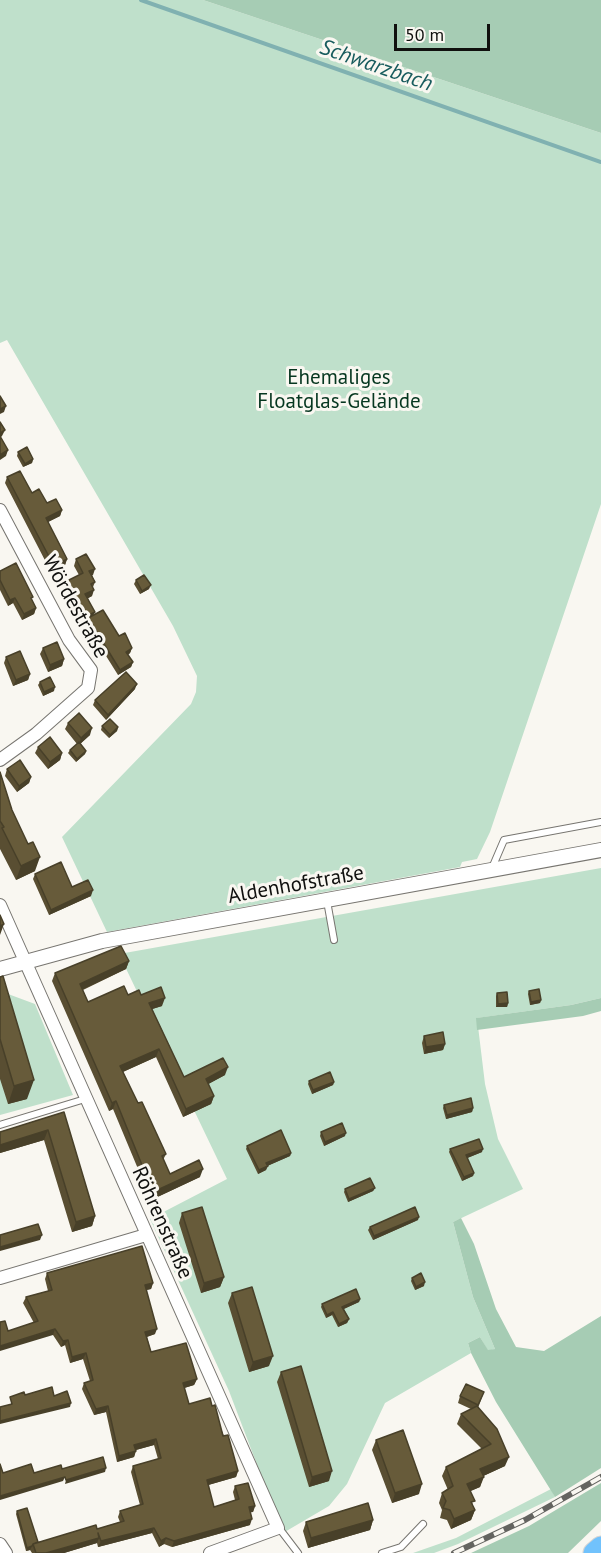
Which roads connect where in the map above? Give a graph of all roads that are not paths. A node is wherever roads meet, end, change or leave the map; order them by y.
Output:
1 (0, 510) edge
2 (0, 760) edge
3 (601, 822) edge
4 (601, 850) edge
5 (491, 870) junction
6 (327, 900) junction
7 (0, 905) edge
8 (334, 940) dead end
9 (25, 962) junction
10 (0, 969) edge
11 (86, 1099) junction
12 (0, 1125) edge
13 (146, 1235) junction
14 (0, 1278) edge
15 (423, 1524) dead end
16 (278, 1528) junction
17 (0, 1544) edge
18 (601, 1547) edge
19 (6, 1553) edge
20 (210, 1553) edge
21 (298, 1553) edge
22 (382, 1553) edge
23 (594, 1553) edge

1 - 2 street, Wördestraße
3 - 5 lane
4 - 5 street, Aldenhofstraße
5 - 6 street, Aldenhofstraße
6 - 8 lane
6 - 9 street, Aldenhofstraße
7 - 9 street, Röhrenstraße
9 - 10 street, Aldenhofstraße
9 - 11 street, Röhrenstraße
11 - 12 lane
11 - 13 street, Röhrenstraße
13 - 14 street
13 - 16 street, Röhrenstraße
15 - 22 lane
16 - 20 street
16 - 21 lane, Röhrenstraße
17 - 19 street
18 - 23 highway

